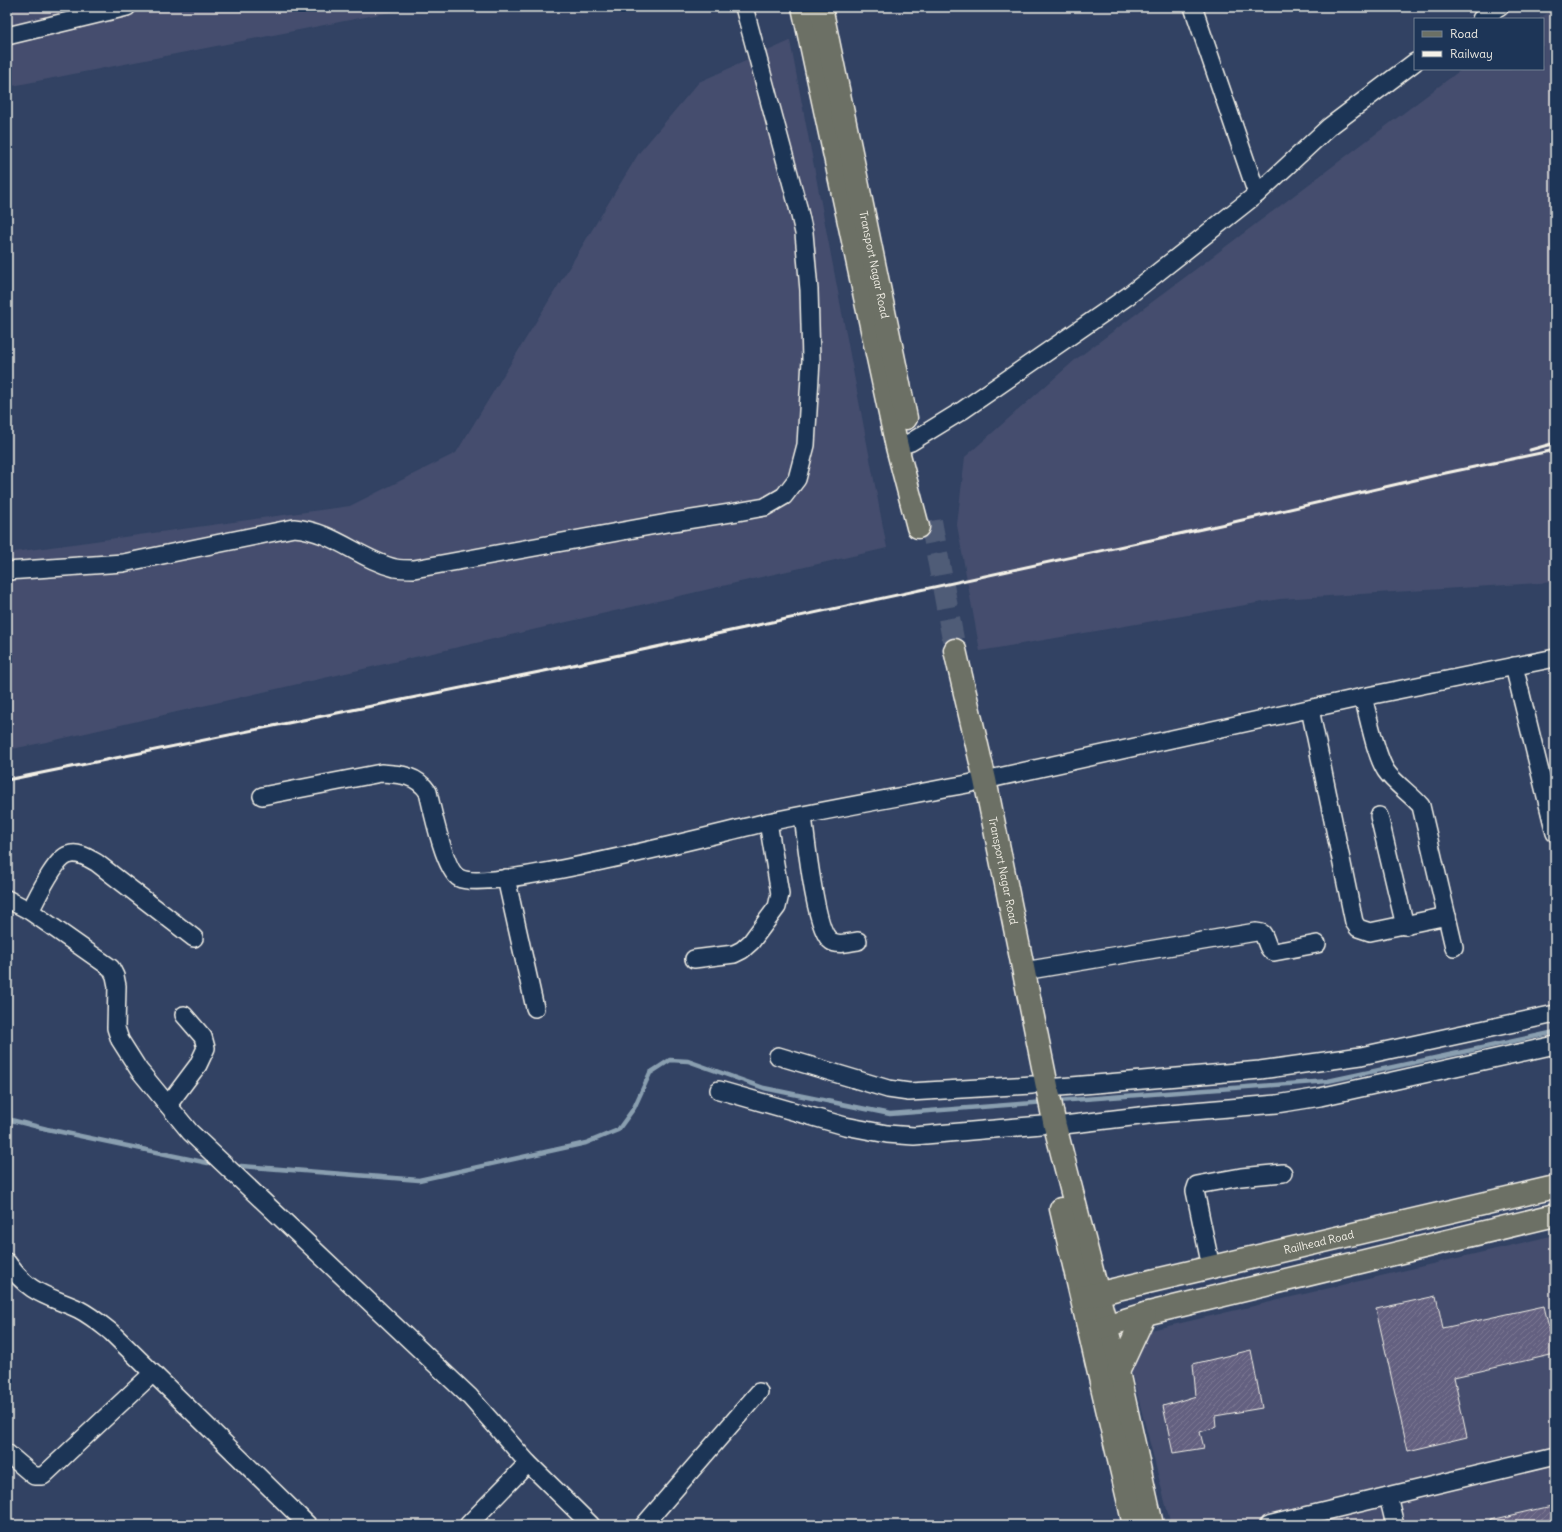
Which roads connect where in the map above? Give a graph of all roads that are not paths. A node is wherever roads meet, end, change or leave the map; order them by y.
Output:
1 (127, 7) edge
2 (744, 7) edge
3 (803, 7) edge
4 (821, 7) edge
5 (1193, 7) edge
6 (1500, 7) edge
7 (1483, 18) edge
8 (7, 36) edge
9 (1414, 63) edge
10 (1257, 194) junction
11 (904, 444) junction
12 (925, 524) tunnel mouth
13 (7, 572) edge
14 (949, 651) tunnel mouth
15 (1555, 658) edge
16 (1514, 666) junction
17 (1363, 697) junction
18 (1310, 709) junction
19 (978, 781) junction
20 (262, 796) dead end
21 (802, 816) junction
22 (1379, 816) dead end
23 (768, 822) junction
24 (1555, 833) edge
25 (506, 878) junction
26 (7, 899) edge
27 (30, 911) junction
28 (1448, 916) junction
29 (1405, 926) junction
30 (194, 938) dead end
31 (858, 941) dead end
32 (1317, 944) dead end
33 (1454, 947) dead end
34 (694, 959) dead end
35 (1024, 970) junction
36 (535, 1008) dead end
37 (1555, 1014) edge
38 (184, 1015) dead end
39 (1555, 1045) edge
40 (778, 1056) dead end
41 (718, 1090) dead end
42 (1041, 1090) junction
43 (168, 1105) junction
44 (1047, 1122) junction
45 (1283, 1173) dead end
46 (1555, 1187) edge
47 (1555, 1215) edge
48 (7, 1262) edge
49 (1090, 1264) junction
50 (1211, 1267) junction
51 (1133, 1285) junction
52 (1090, 1295) junction
53 (1145, 1314) junction
54 (1098, 1328) junction
55 (1118, 1372) junction
56 (153, 1373) junction
57 (759, 1392) dead end
58 (7, 1453) edge
59 (1555, 1456) edge
60 (528, 1463) junction
61 (1388, 1496) junction
62 (308, 1525) edge
63 (468, 1525) edge
64 (591, 1525) edge
65 (644, 1525) edge
66 (1134, 1525) edge
67 (1152, 1525) edge
68 (1268, 1525) edge
69 (1395, 1525) edge

1 - 8 street
2 - 13 street
3 - 11 main road, Transport Nagar Road
4 - 11 main road, Transport Nagar Road
5 - 10 street
6 - 7 street
9 - 10 street
10 - 11 street
11 - 12 main road, Transport Nagar Road
14 - 19 main road, Transport Nagar Road
15 - 16 street
16 - 17 street
16 - 24 street
17 - 18 street
17 - 28 street
18 - 19 street
18 - 29 street
19 - 21 street
19 - 35 main road, Transport Nagar Road
19 - 42 main road
20 - 25 street
21 - 23 street
21 - 31 street
22 - 29 street
23 - 25 street
23 - 34 street
25 - 36 street
26 - 27 street
27 - 30 street
27 - 43 street
28 - 29 street
28 - 33 street
32 - 35 street
35 - 42 main road, Transport Nagar Road
37 - 42 street
38 - 43 street
39 - 44 street
40 - 42 street
41 - 44 street
42 - 44 main road
43 - 60 street
44 - 49 main road
44 - 52 main road
45 - 50 street
46 - 50 main road, Railhead Road
47 - 53 main road
48 - 56 street
49 - 51 main road
49 - 52 main road
50 - 51 main road, Railhead Road
51 - 52 main road, Railhead Road
52 - 54 main road
53 - 54 main road
53 - 55 main road
54 - 55 main road
54 - 66 main road
55 - 67 main road
56 - 58 street
56 - 62 street
57 - 65 street
59 - 61 street
60 - 63 street
60 - 64 street
61 - 68 street
61 - 69 street

